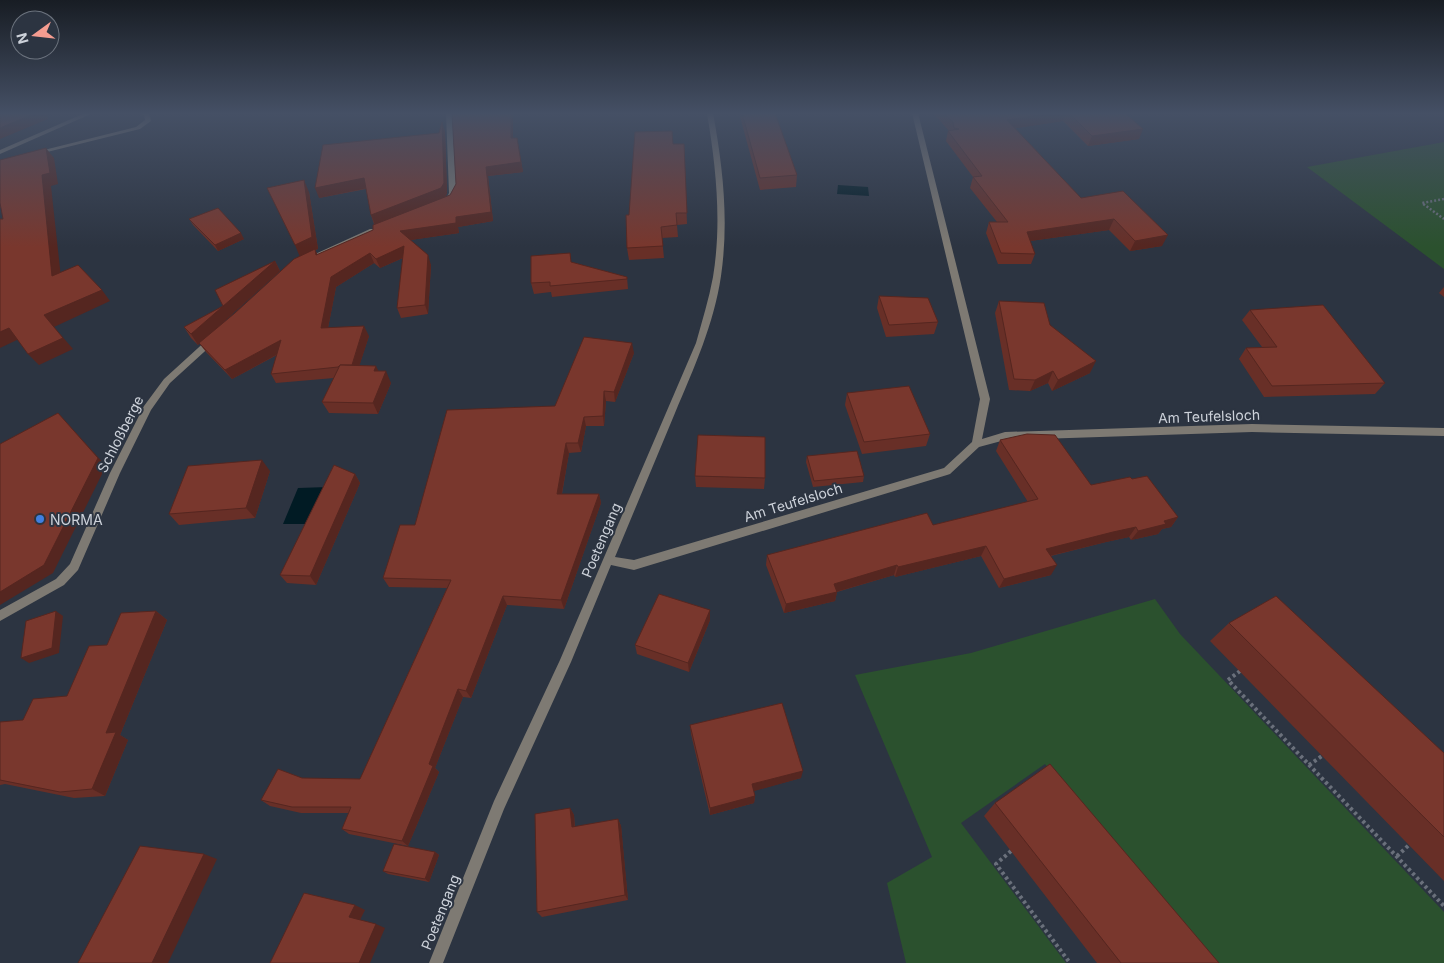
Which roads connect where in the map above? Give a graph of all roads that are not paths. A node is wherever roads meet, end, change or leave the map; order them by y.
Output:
1 (451, 158) edge
2 (717, 158) edge
3 (927, 158) edge
4 (439, 206) edge
5 (383, 227) edge
6 (295, 265) edge
7 (223, 331) edge
8 (1444, 432) edge
9 (976, 444) junction
10 (608, 560) junction
11 (0, 616) edge
12 (436, 963) edge

1 - 4 street
2 - 10 street, Poetengang
3 - 9 street
5 - 6 street
7 - 11 street, Schloßberge
8 - 9 street, Am Teufelsloch
9 - 10 street, Am Teufelsloch
10 - 12 street, Poetengang

